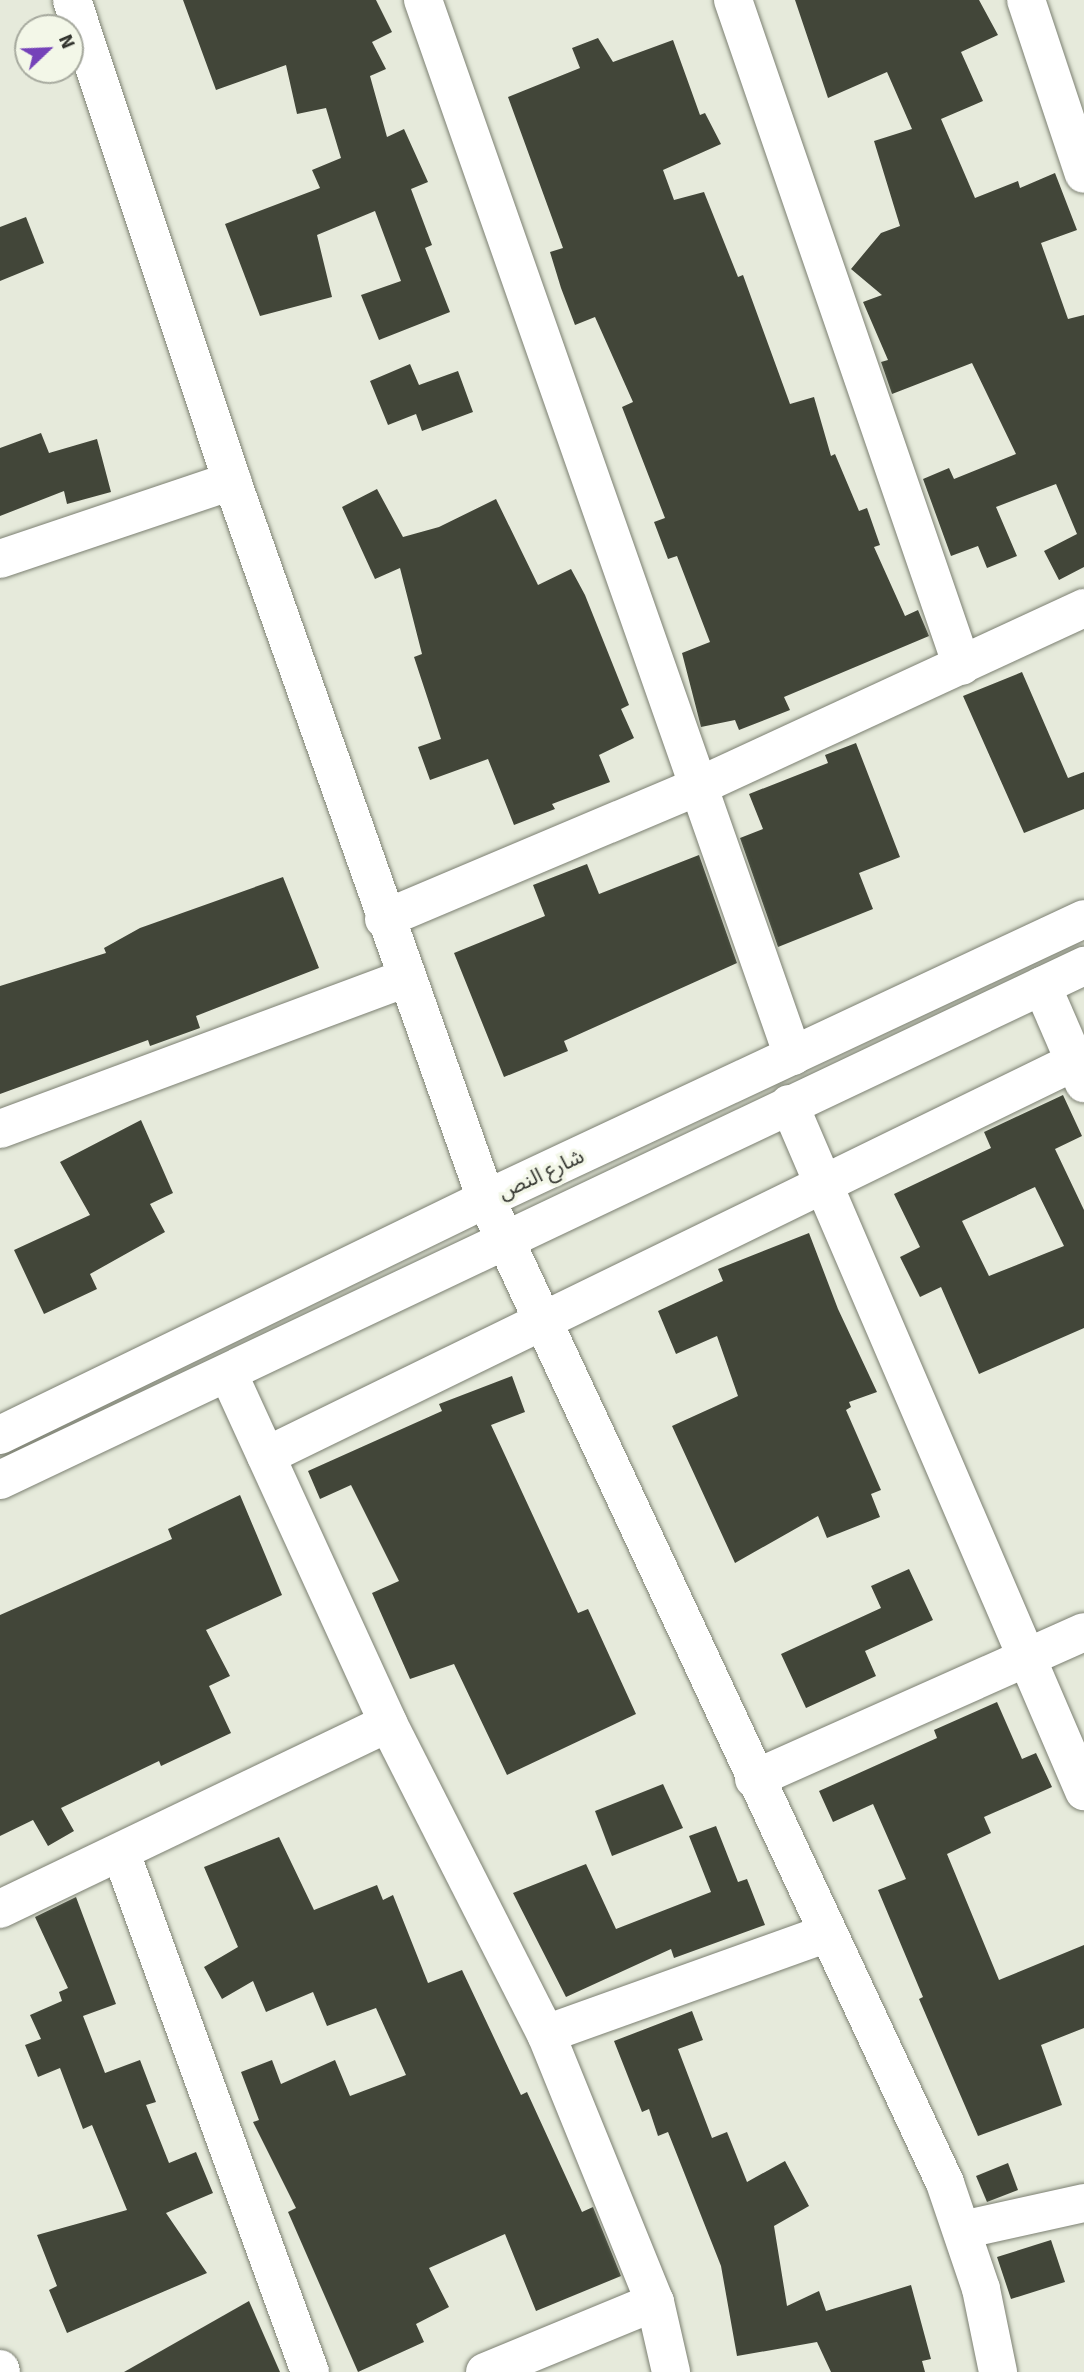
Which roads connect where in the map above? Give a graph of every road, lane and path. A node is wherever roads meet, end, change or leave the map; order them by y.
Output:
1 (72, 0) edge
2 (422, 0) edge
3 (733, 0) edge
4 (1026, 0) edge
5 (1084, 174) edge
6 (232, 481) junction
7 (0, 559) edge
8 (1084, 608) edge
9 (962, 666) junction
10 (701, 785) junction
11 (384, 919) junction
12 (1084, 919) edge
13 (1084, 966) edge
14 (406, 978) junction
15 (1042, 986) junction
16 (793, 1056) junction
17 (1081, 1067) edge
18 (789, 1104) junction
19 (0, 1129) edge
20 (821, 1186) junction
21 (486, 1199) junction
22 (502, 1241) junction
23 (543, 1320) junction
24 (228, 1373) junction
25 (0, 1435) edge
26 (266, 1456) junction
27 (0, 1480) edge
28 (1084, 1632) edge
29 (1025, 1658) junction
30 (388, 1723) junction
31 (754, 1779) junction
32 (1084, 1791) edge
33 (121, 1853) junction
34 (0, 1909) edge
35 (826, 1934) junction
36 (547, 2034) junction
37 (1084, 2203) edge
38 (962, 2230) junction
39 (654, 2302) junction
40 (310, 2372) edge
41 (485, 2372) edge
42 (671, 2372) edge
43 (998, 2372) edge

1 - 6 street
2 - 10 street
3 - 9 street
4 - 5 street
6 - 7 street
6 - 11 street
8 - 9 street
9 - 10 street
10 - 11 street
10 - 16 street
11 - 14 street
12 - 16 street, شارع النص
13 - 15 street, شارع النص
14 - 19 street
14 - 21 street
15 - 17 street
15 - 18 street, شارع النص
16 - 21 street, شارع النص
17 - 20 street
18 - 20 street
18 - 22 street, شارع النص
20 - 23 street
20 - 29 street
21 - 22 street
21 - 25 street, شارع النص
22 - 23 street
22 - 24 street, شارع النص
23 - 26 street
23 - 31 street
24 - 26 street
24 - 27 street, شارع النص
26 - 30 street
28 - 29 street
29 - 31 street
29 - 32 street
30 - 33 street
30 - 36 street
31 - 35 street
33 - 34 street
33 - 40 street
35 - 36 street
35 - 38 street
36 - 39 street
37 - 38 street
38 - 43 street
39 - 41 street
39 - 42 street

